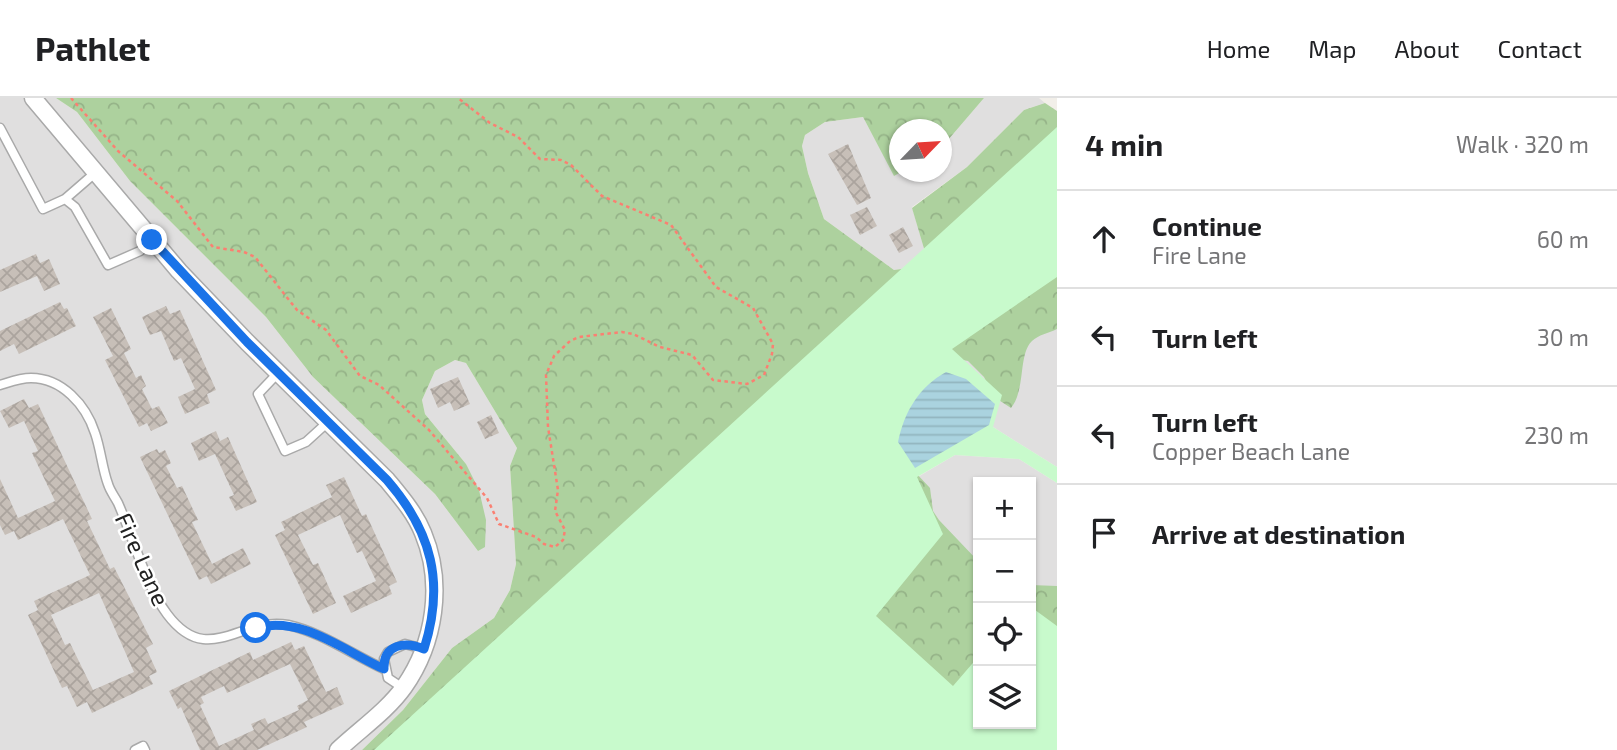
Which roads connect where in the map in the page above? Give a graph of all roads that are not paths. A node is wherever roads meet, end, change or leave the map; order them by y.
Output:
1 (33, 98) edge
2 (0, 128) edge
3 (95, 173) junction
4 (65, 199) junction
5 (152, 240) junction
6 (278, 373) junction
7 (0, 385) edge
8 (328, 422) junction
9 (424, 649) junction
10 (384, 669) junction
11 (403, 688) junction
12 (135, 750) edge
13 (145, 750) edge
14 (338, 750) edge

1 - 3 street
2 - 4 lane
3 - 4 lane
3 - 5 street
4 - 5 lane
5 - 6 street
6 - 8 street
6 - 8 lane
7 - 10 lane, Fire Lane
8 - 9 street
9 - 10 lane
9 - 11 street
10 - 11 lane, Fire Lane
11 - 14 street
12 - 13 lane

